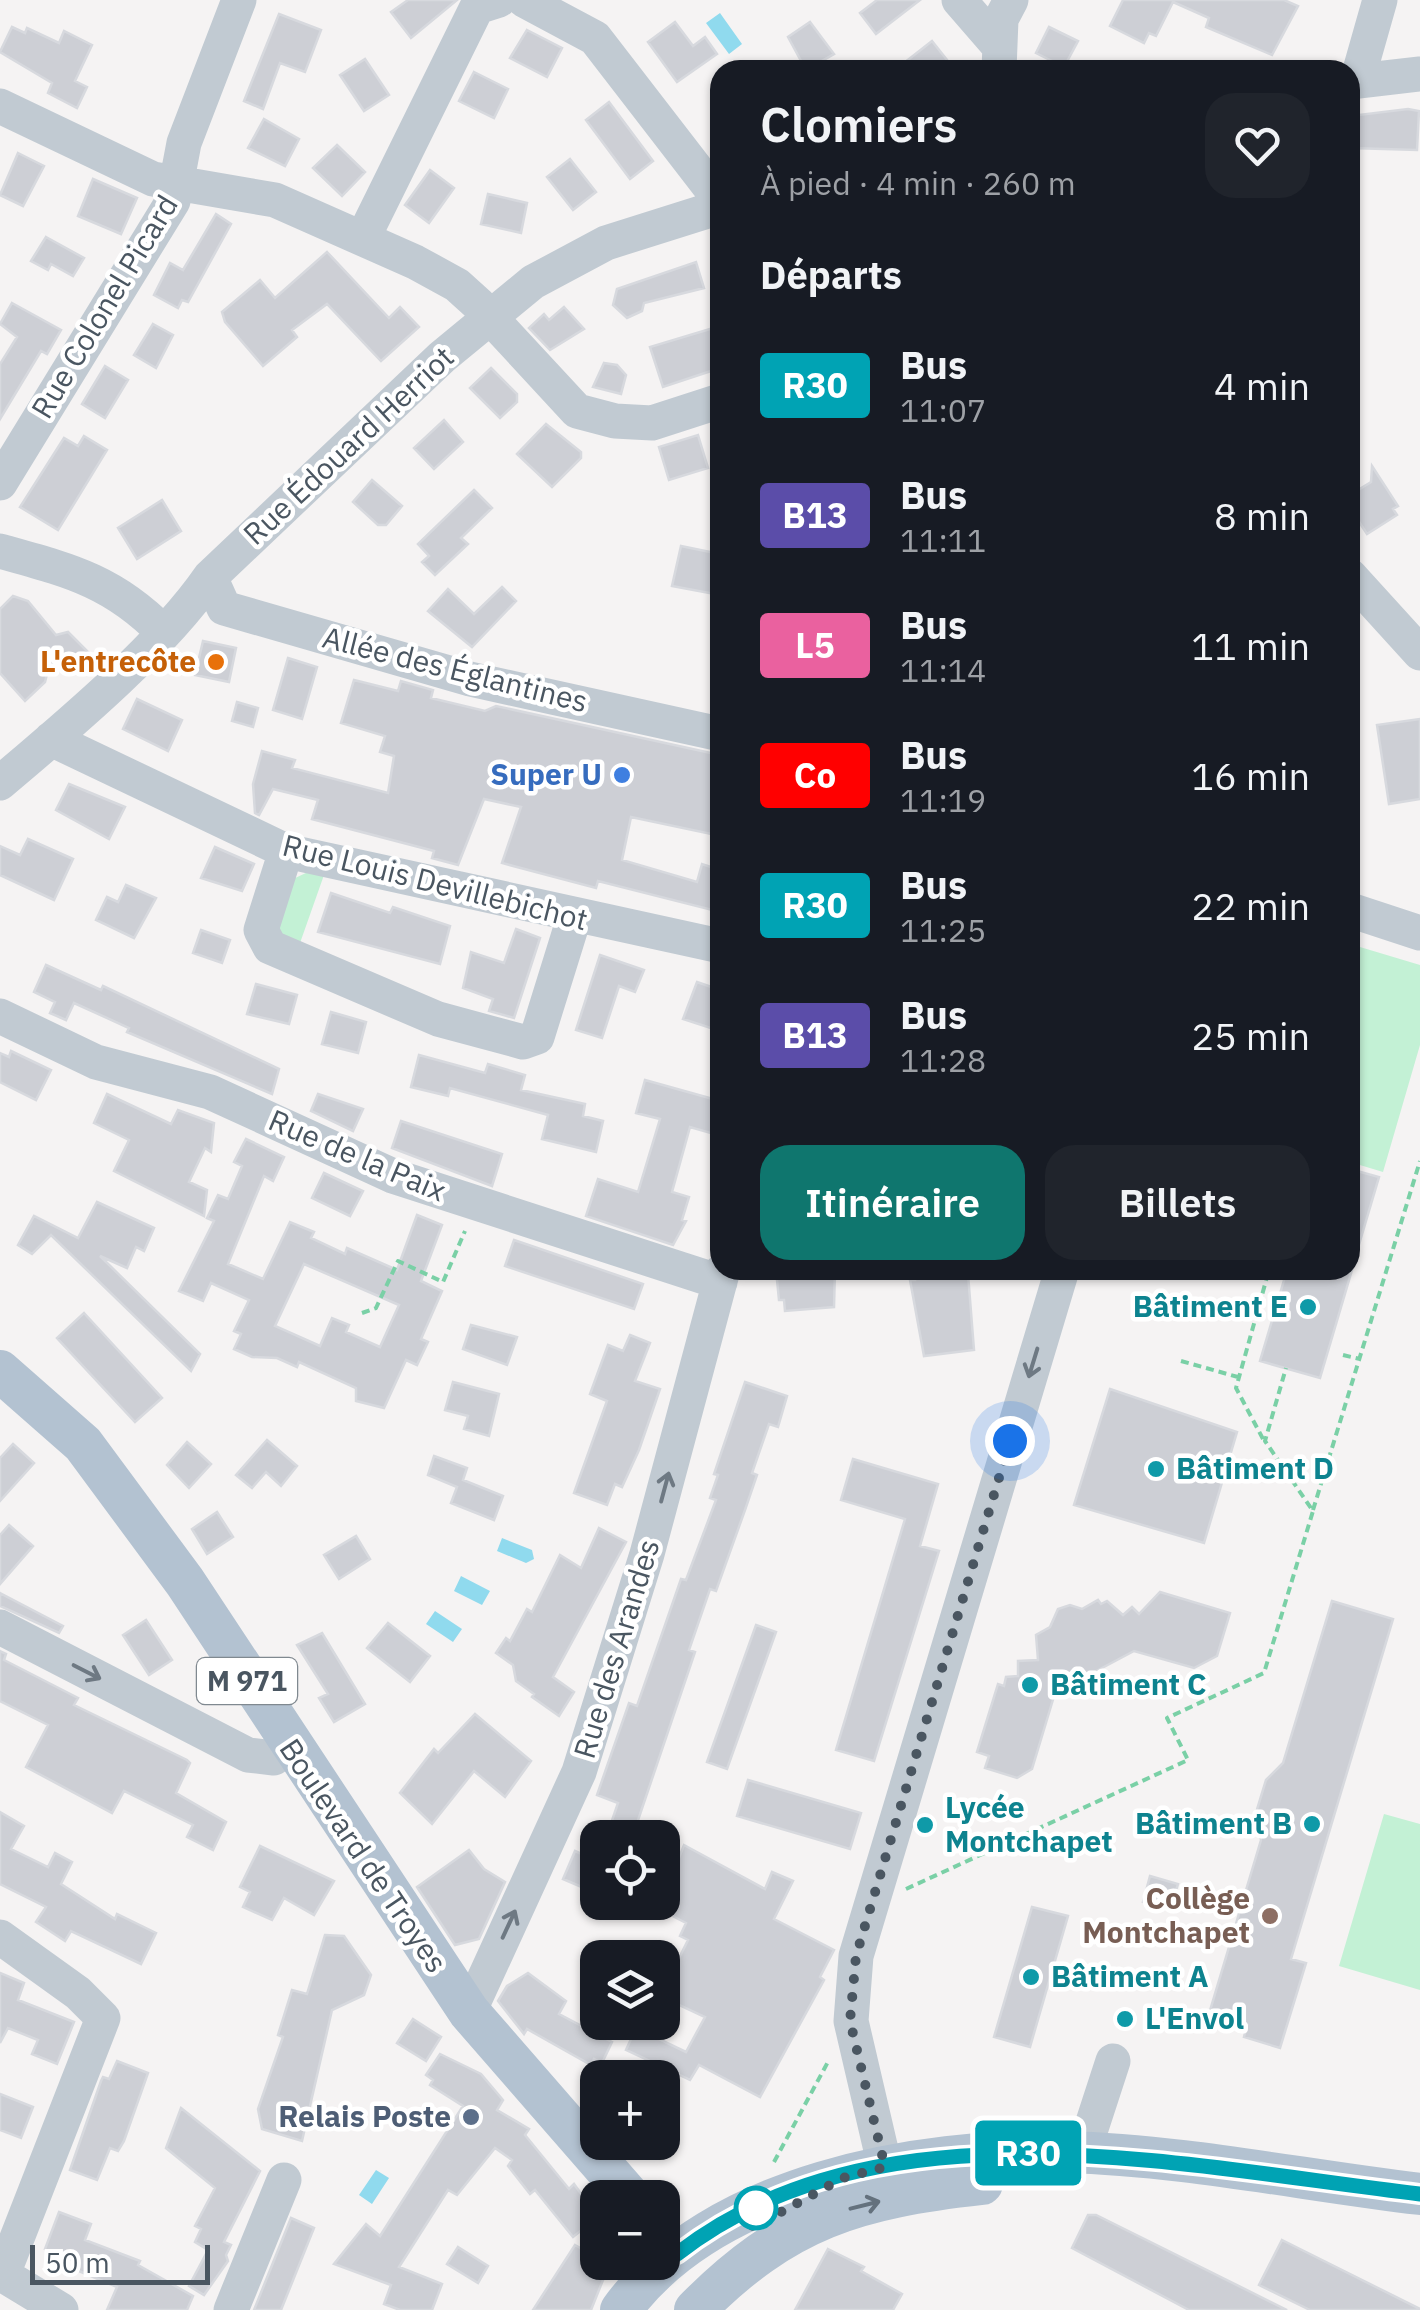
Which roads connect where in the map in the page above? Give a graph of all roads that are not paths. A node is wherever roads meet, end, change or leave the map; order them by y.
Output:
1 (239, 0) edge
2 (499, 0) edge
3 (524, 0) edge
4 (959, 0) edge
5 (1011, 0) edge
6 (1380, 0) edge
7 (998, 58) edge
8 (1360, 63) edge
9 (1420, 74) edge
10 (1360, 81) edge
11 (0, 106) edge
12 (178, 181) junction
13 (710, 191) edge
14 (710, 207) edge
15 (364, 236) junction
16 (488, 316) junction
17 (710, 404) edge
18 (0, 482) edge
19 (0, 551) edge
20 (210, 578) junction
21 (1360, 587) edge
22 (164, 632) junction
23 (1420, 653) edge
24 (710, 732) edge
25 (51, 739) junction
26 (0, 783) edge
27 (286, 850) junction
28 (1360, 913) edge
29 (574, 918) junction
30 (1420, 933) edge
31 (710, 944) edge
32 (0, 1016) edge
33 (710, 1273) edge
34 (720, 1280) edge
35 (1061, 1280) edge
36 (0, 1372) edge
37 (0, 1627) edge
38 (290, 1747) junction
39 (0, 1938) edge
40 (468, 2012) junction
41 (1113, 2061) dead end
42 (554, 2114) junction
43 (1082, 2153) junction
44 (885, 2167) junction
45 (843, 2178) junction
46 (284, 2180) dead end
47 (596, 2180) edge
48 (614, 2180) edge
49 (1420, 2194) edge
50 (1420, 2222) edge
51 (1, 2274) edge
52 (684, 2285) edge
53 (61, 2310) edge
54 (231, 2310) edge
55 (621, 2310) edge

1 - 12 street, Rue Colonel Picard
2 - 15 street
3 - 13 street
4 - 7 street
5 - 7 street
6 - 8 street
9 - 10 street
11 - 12 street
12 - 15 street
12 - 18 street, Rue Colonel Picard
14 - 16 street, Rue Édouard Herriot
15 - 16 street
16 - 17 street
16 - 20 street, Rue Édouard Herriot
19 - 22 street
20 - 22 street, Rue Édouard Herriot
20 - 24 street, Allée des Églantines
21 - 23 street
22 - 25 street, Rue Édouard Herriot
25 - 26 street, Rue Édouard Herriot
25 - 27 street, Rue Louis Devillebichot
27 - 29 street, Rue Louis Devillebichot
27 - 29 street
28 - 30 street
29 - 31 street, Rue Louis Devillebichot
32 - 33 street, Rue de la Paix
40 -> 34 street, Rue des Arandes
35 -> 44 street
36 - 38 main road, Boulevard de Troyes / M 971
37 -> 38 street
38 - 40 main road, Boulevard de Troyes / M 971
39 - 51 street
40 - 42 main road, M 971
41 - 43 street
42 - 47 main road, M 971
42 - 48 main road, M 971
43 - 44 main road
43 - 49 main road
44 - 45 main road
45 - 52 main road
45 - 52 main road
46 - 54 street
52 -> 50 main road
51 - 53 street
52 - 55 main road

